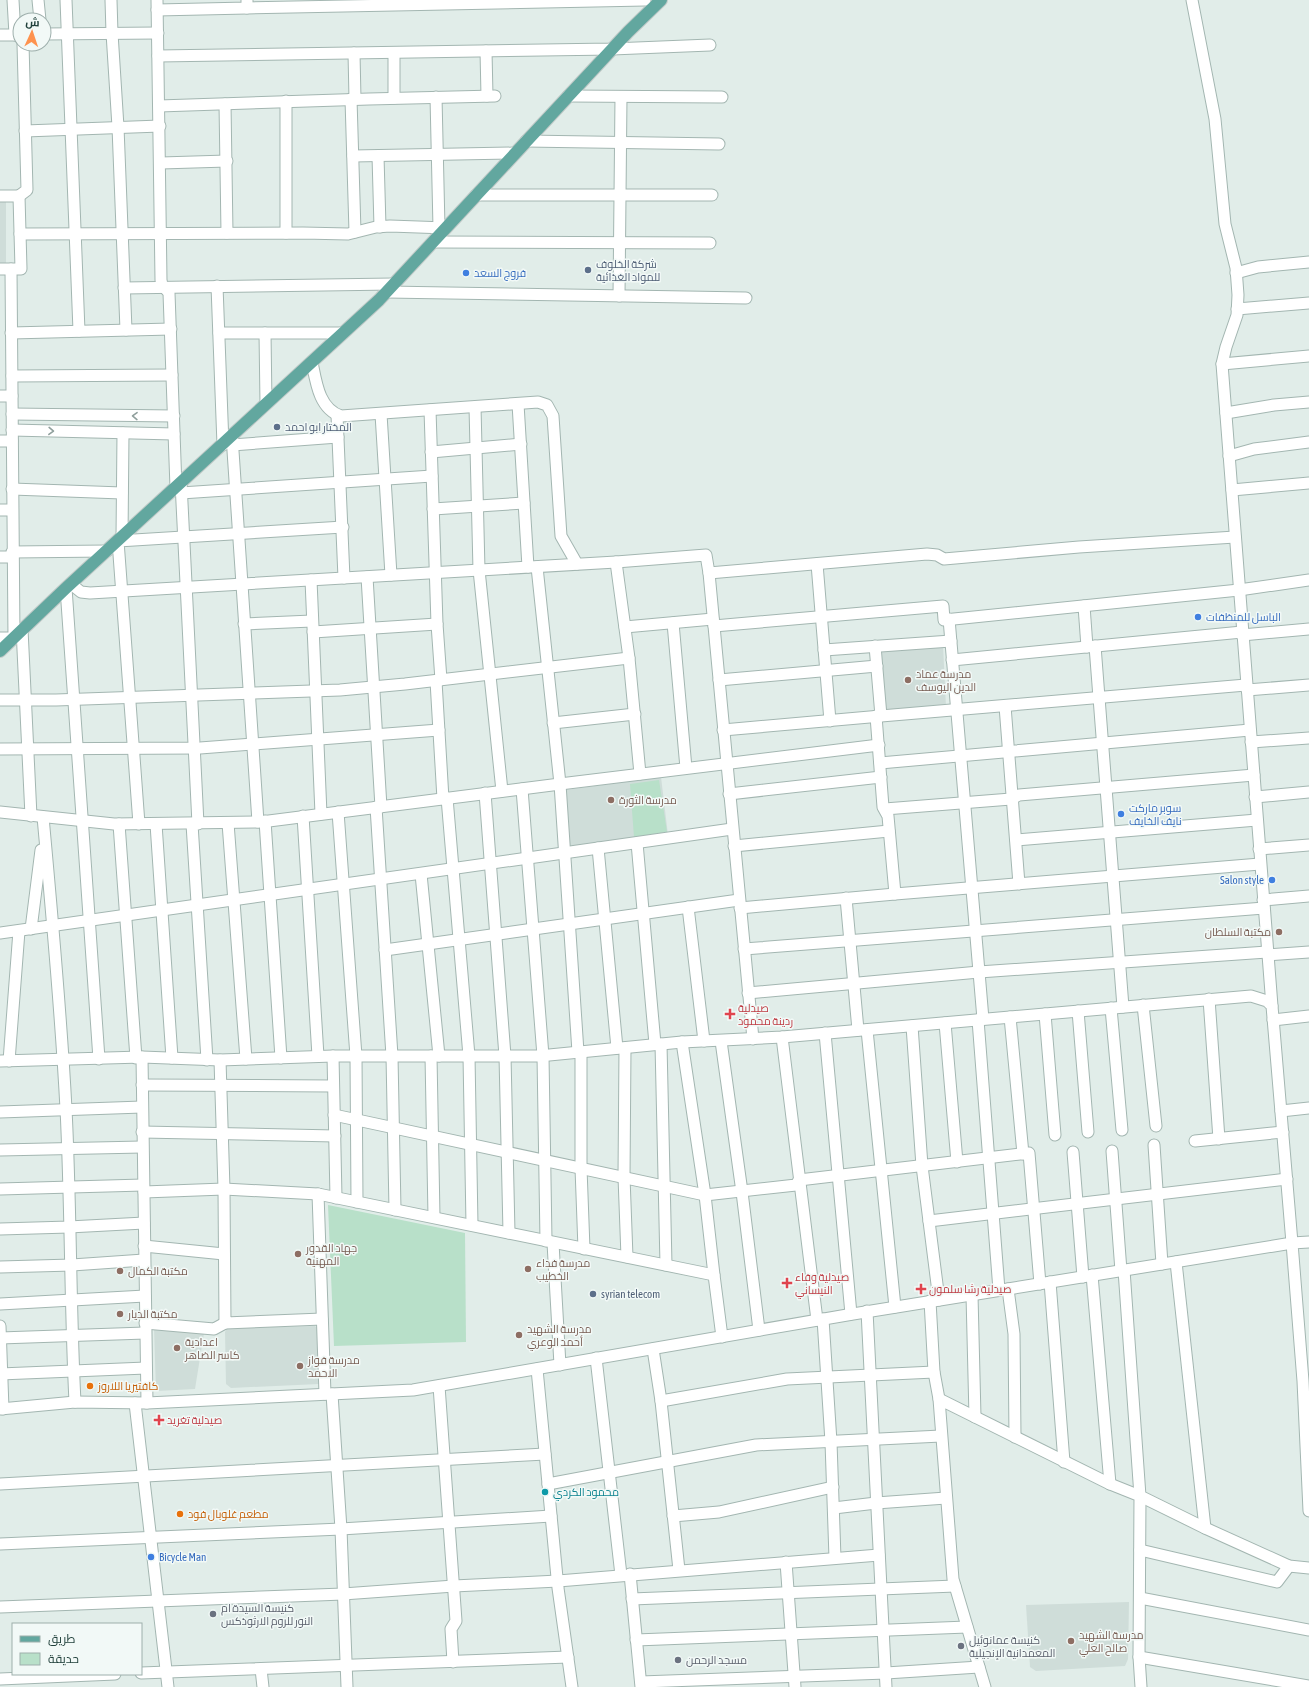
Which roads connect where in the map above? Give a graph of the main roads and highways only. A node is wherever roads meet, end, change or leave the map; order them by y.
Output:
1 (661, 0) edge
2 (0, 651) edge

1 - 2 main road

